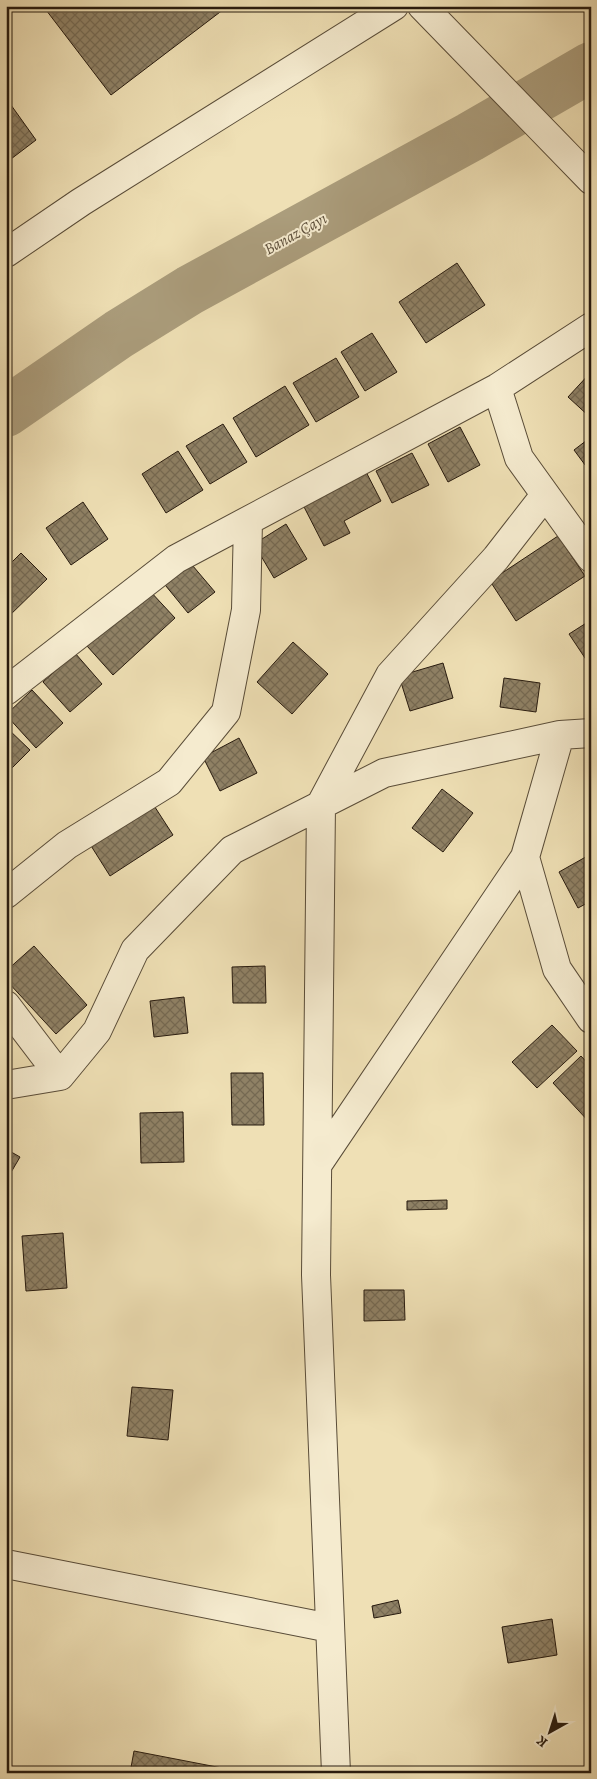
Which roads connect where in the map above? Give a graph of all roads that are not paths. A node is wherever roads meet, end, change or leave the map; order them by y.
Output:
1 (394, 6) edge
2 (429, 14) edge
3 (586, 175) edge
4 (6, 253) edge
5 (591, 327) edge
6 (497, 388) junction
7 (545, 495) junction
8 (248, 521) junction
9 (591, 558) edge
10 (6, 691) edge
11 (591, 733) edge
12 (560, 735) junction
13 (322, 804) junction
14 (525, 857) junction
15 (6, 894) edge
16 (6, 1005) edge
17 (591, 1019) edge
18 (60, 1076) junction
19 (6, 1085) edge
20 (318, 1164) junction
21 (6, 1564) edge
22 (330, 1628) junction
23 (336, 1773) edge

1 - 4 street
2 - 3 street
5 - 6 street
6 - 7 street
6 - 8 street
7 - 9 street
7 - 13 street
8 - 10 street
8 - 15 street
11 - 12 street
12 - 13 street
12 - 14 street
13 - 18 street
13 - 20 street
14 - 17 street
14 - 20 street
16 - 18 street
18 - 19 street
20 - 22 street
21 - 22 street
22 - 23 street

